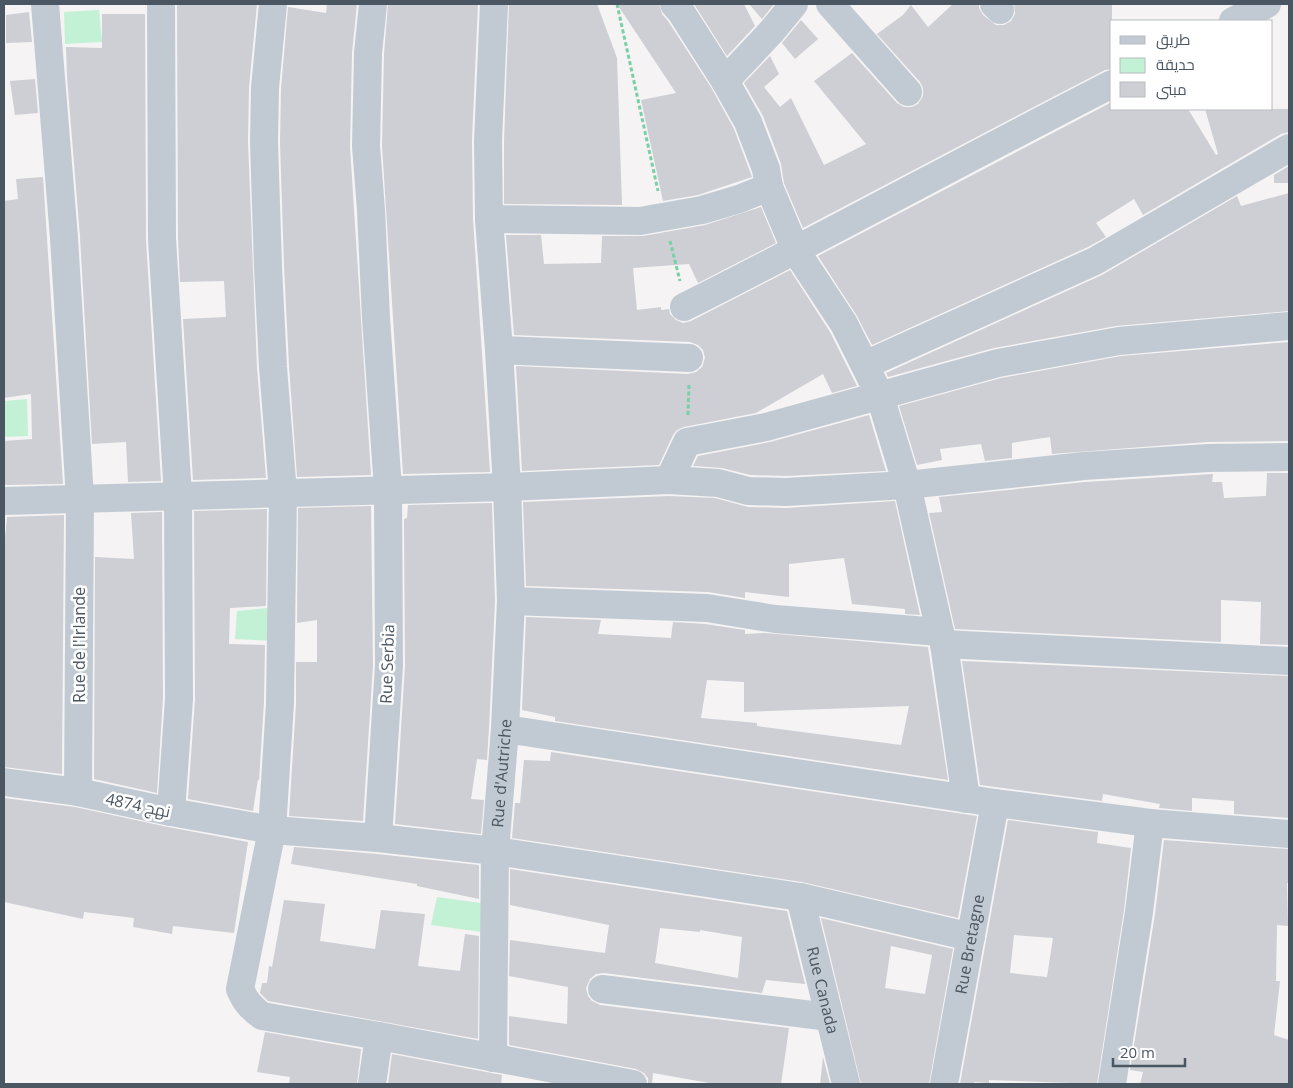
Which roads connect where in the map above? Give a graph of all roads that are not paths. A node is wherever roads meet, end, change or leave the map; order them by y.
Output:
1 (45, 4) edge
2 (161, 4) edge
3 (273, 4) edge
4 (373, 4) edge
5 (494, 4) edge
6 (674, 4) edge
7 (794, 4) edge
8 (830, 4) edge
9 (1267, 4) edge
10 (1235, 20) edge
11 (726, 82) junction
12 (1110, 85) edge
13 (908, 92) dead end
14 (1289, 148) edge
15 (769, 187) junction
16 (489, 219) junction
17 (796, 251) junction
18 (684, 307) dead end
19 (1289, 326) edge
20 (499, 350) junction
21 (689, 358) dead end
22 (865, 365) junction
23 (880, 396) junction
24 (1289, 456) edge
25 (670, 480) junction
26 (907, 484) junction
27 (507, 487) junction
28 (388, 489) junction
29 (282, 493) junction
30 (178, 496) junction
31 (80, 499) junction
32 (4, 501) edge
33 (511, 601) junction
34 (942, 638) junction
35 (1289, 661) edge
36 (505, 728) junction
37 (4, 782) edge
38 (78, 792) junction
39 (966, 799) junction
40 (995, 803) junction
41 (171, 812) junction
42 (1150, 823) junction
43 (272, 830) junction
44 (1289, 834) edge
45 (378, 838) junction
46 (495, 851) junction
47 (800, 897) junction
48 (971, 937) junction
49 (602, 989) dead end
50 (829, 1017) junction
51 (379, 1036) junction
52 (504, 1068) edge
53 (372, 1084) edge
54 (633, 1084) edge
55 (846, 1084) edge
56 (944, 1084) edge
57 (1112, 1084) edge

1 - 31 street, Rue de l'Irlande
2 - 30 street
3 - 29 street
4 - 28 street, Rue Serbia
5 - 16 street, Rue d'Autriche
6 - 11 street
7 - 11 street
8 - 13 street
9 - 10 street
11 - 15 street
12 - 17 street
14 - 22 street
15 - 16 street
15 - 17 street
16 - 20 street, Rue d'Autriche
17 - 18 street
17 - 22 street
19 - 23 street
20 - 21 street
20 - 27 street, Rue d'Autriche
22 - 23 street
23 - 25 street
23 - 26 street
24 - 26 street
25 - 26 street
25 - 27 street
26 - 34 street
27 - 28 street
27 - 33 street, Rue d'Autriche
28 - 29 street
28 - 45 street, Rue Serbia
29 - 30 street
29 - 43 street
30 - 31 street
30 - 41 street
31 - 32 street
31 - 38 street, Rue de l'Irlande
33 - 34 street
33 - 36 street, Rue d'Autriche
34 - 35 street
34 - 39 street
36 - 39 street
36 - 46 street, Rue d'Autriche
37 - 38 street, نهج 4874
38 - 41 street, نهج 4874
39 - 40 street
40 - 42 street
40 - 48 street, Rue Bretagne
41 - 43 street, نهج 4874
42 - 44 street
42 - 57 street
43 - 45 street, نهج 4874
43 - 51 street
45 - 46 street, نهج 4874
46 - 47 street, نهج 4874
46 - 52 street, Rue d'Autriche
47 - 48 street, نهج 4874
47 - 50 street, Rue Canada
48 - 56 street, Rue Bretagne
49 - 50 street
50 - 55 street, Rue Canada
51 - 52 street
51 - 53 street
52 - 54 street

